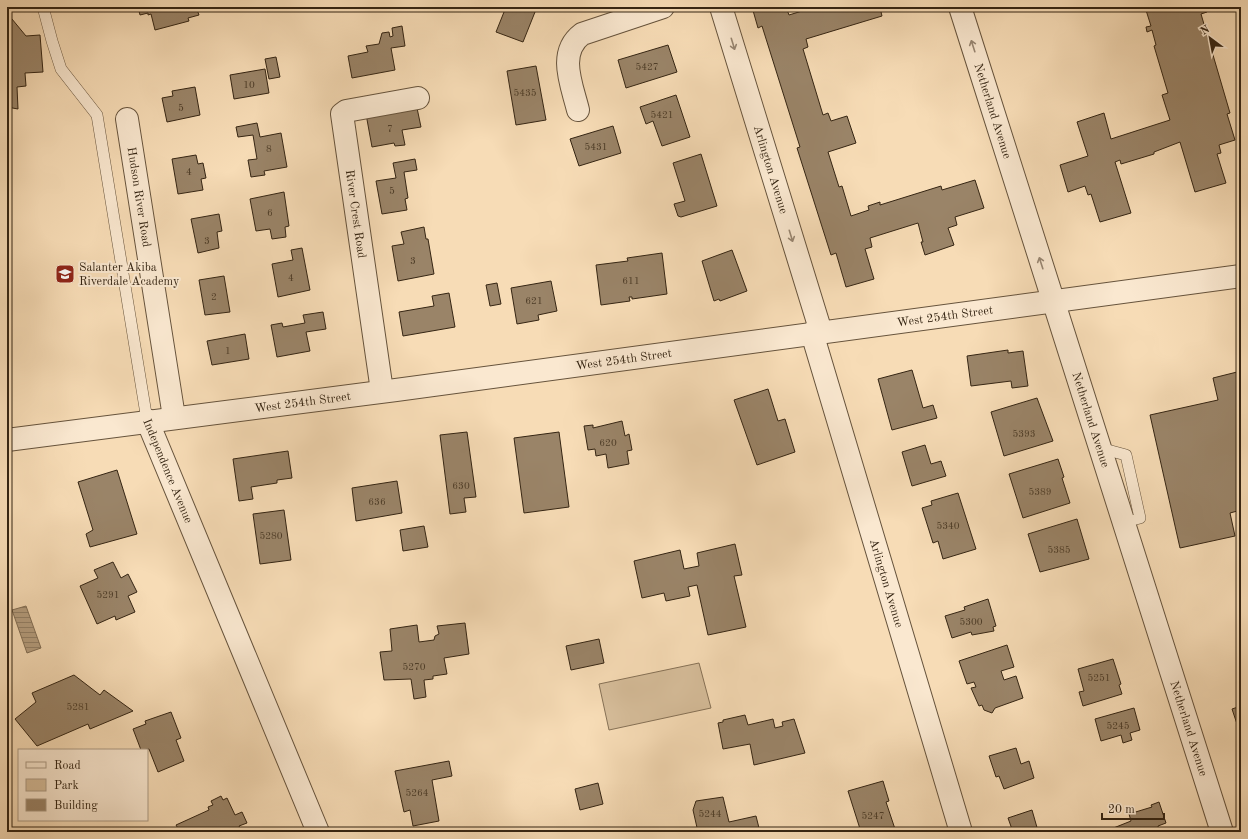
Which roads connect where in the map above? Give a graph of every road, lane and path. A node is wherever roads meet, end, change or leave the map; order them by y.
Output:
1 (43, 7) edge
2 (663, 7) edge
3 (721, 7) edge
4 (960, 7) edge
5 (418, 98) dead end
6 (578, 110) dead end
7 (127, 119) dead end
8 (1241, 276) edge
9 (1053, 300) junction
10 (817, 333) junction
11 (382, 391) junction
12 (174, 417) junction
13 (147, 420) junction
14 (7, 440) edge
15 (318, 832) edge
16 (961, 832) edge
17 (1222, 832) edge

1 - 13 lane, Independence Avenue
2 - 6 street
3 -> 10 street, Arlington Avenue
9 -> 4 street, Netherland Avenue
5 - 11 street, River Crest Road
7 - 12 street, Hudson River Road
8 - 9 street, West 254th Street
9 - 10 street, West 254th Street
9 - 17 street, Netherland Avenue
10 - 11 street, West 254th Street
10 - 16 street, Arlington Avenue
11 - 12 street, West 254th Street
12 - 13 street, West 254th Street
13 - 14 street, West 254th Street
13 - 15 street, Independence Avenue

